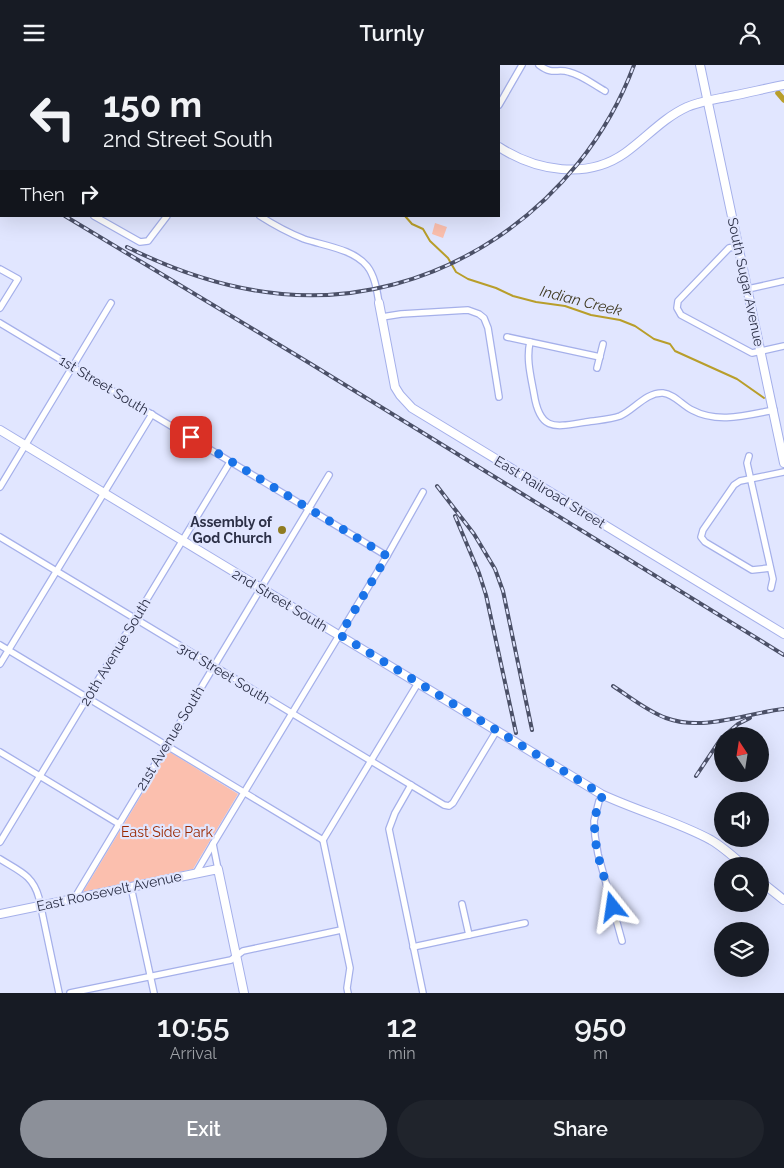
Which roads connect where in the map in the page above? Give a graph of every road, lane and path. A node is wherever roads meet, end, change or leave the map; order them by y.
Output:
1 (522, 65) edge
2 (539, 65) edge
3 (700, 65) edge
4 (784, 85) edge
5 (605, 91) dead end
6 (707, 101) junction
7 (500, 103) edge
8 (500, 148) edge
9 (96, 217) edge
10 (166, 217) edge
11 (270, 219) edge
12 (738, 246) junction
13 (0, 269) edge
14 (784, 281) edge
15 (748, 289) junction
16 (111, 303) dead end
17 (379, 303) joint
18 (0, 308) edge
19 (382, 317) junction
20 (0, 323) edge
21 (507, 337) dead end
22 (530, 341) junction
23 (603, 344) dead end
24 (784, 346) edge
25 (761, 351) junction
26 (600, 357) junction
27 (73, 367) junction
28 (597, 368) dead end
29 (500, 397) dead end
30 (774, 410) junction
31 (152, 414) junction
32 (0, 430) edge
33 (25, 445) junction
34 (749, 456) dead end
35 (230, 462) junction
36 (784, 463) edge
37 (784, 472) edge
38 (329, 475) dead end
39 (750, 479) junction
40 (0, 487) edge
41 (423, 492) dead end
42 (104, 493) junction
43 (308, 509) junction
44 (0, 537) edge
45 (182, 541) junction
46 (387, 556) junction
47 (770, 568) junction
48 (56, 571) junction
49 (261, 588) junction
50 (771, 588) dead end
51 (135, 619) junction
52 (784, 634) edge
53 (340, 635) junction
54 (0, 645) edge
55 (9, 650) junction
56 (0, 664) edge
57 (214, 667) junction
58 (418, 683) junction
59 (88, 697) junction
60 (292, 714) junction
61 (496, 730) junction
62 (166, 745) junction
63 (0, 752) edge
64 (371, 761) junction
65 (40, 776) junction
66 (411, 785) junction
67 (245, 793) junction
68 (603, 795) junction
69 (119, 824) junction
70 (323, 840) junction
71 (0, 842) edge
72 (213, 844) junction
73 (733, 857) edge
74 (0, 859) edge
75 (218, 869) junction
76 (196, 873) junction
77 (131, 887) junction
78 (769, 888) edge
79 (74, 899) junction
80 (784, 900) edge
81 (462, 905) dead end
82 (41, 906) junction
83 (0, 914) edge
84 (525, 923) dead end
85 (342, 930) junction
86 (469, 935) junction
87 (622, 941) dead end
88 (413, 947) junction
89 (237, 956) junction
90 (150, 976) junction
91 (60, 993) edge
92 (70, 993) edge
93 (154, 993) edge
94 (244, 993) edge
95 (348, 993) edge
96 (423, 993) edge

1 - 7 street
2 - 5 street
3 - 6 street, South Sugar Avenue
4 - 6 street
6 - 8 street
6 - 12 street, South Sugar Avenue
9 - 10 street
11 - 17 street
12 - 15 street, South Sugar Avenue
12 - 25 street
13 - 18 street
14 - 15 street
15 - 25 street, South Sugar Avenue
16 - 27 street
17 - 19 street, East Railroad Street
19 - 29 street
19 - 52 street, East Railroad Street
20 - 27 street, 1st Street South
21 - 22 street
22 - 26 street
22 - 30 street
23 - 26 street
24 - 25 street
25 - 30 street, South Sugar Avenue
26 - 28 street
27 - 31 street, 1st Street South
27 - 33 street
30 - 36 street, South Sugar Avenue
31 - 35 street, 1st Street South
31 - 42 street
32 - 33 street, 2nd Street South
33 - 40 street
33 - 42 street, 2nd Street South
34 - 39 street
35 - 43 street, 1st Street South
35 - 45 street, 20th Avenue South
37 - 39 street
38 - 43 street, 21st Avenue South
39 - 47 street
39 - 47 street
41 - 46 street
42 - 45 street, 2nd Street South
42 - 48 street
43 - 46 street, 1st Street South
43 - 49 street, 21st Avenue South
44 - 48 street, 3rd Street South
45 - 49 street, 2nd Street South
45 - 51 street, 20th Avenue South
46 - 53 street
47 - 50 street
48 - 51 street, 3rd Street South
48 - 55 street
49 - 53 street, 2nd Street South
49 - 57 street, 21st Avenue South
51 - 57 street, 3rd Street South
51 - 59 street, 20th Avenue South
53 - 58 street, 2nd Street South
53 - 60 street
54 - 55 street
55 - 56 street
55 - 59 street
57 - 60 street, 3rd Street South
57 - 62 street, 21st Avenue South
58 - 61 street, 2nd Street South
58 - 64 street
59 - 62 street
59 - 65 street, 20th Avenue South
60 - 64 street, 3rd Street South
60 - 67 street
61 - 66 street, 3rd Street South
61 - 68 street, 2nd Street South
62 - 67 street
62 - 69 street, 21st Avenue South
63 - 65 street
64 - 66 street, 3rd Street South
64 - 70 street
65 - 69 street
65 - 71 street, 20th Avenue South
66 - 88 street
67 - 70 street
67 - 72 street
68 - 73 street, 2nd Street South
68 - 87 street
69 - 79 street, 21st Avenue South
70 - 85 street
72 - 75 street
72 - 76 street
74 - 82 street
75 - 76 street, East Roosevelt Avenue
75 - 89 street
76 - 77 street, East Roosevelt Avenue
77 - 79 street, East Roosevelt Avenue
77 - 90 street
78 - 80 street
79 - 82 street, East Roosevelt Avenue
81 - 86 street
82 - 83 street, East Roosevelt Avenue
82 - 91 street
84 - 86 street
85 - 89 street
85 - 95 street
86 - 88 street
88 - 96 street
89 - 90 street
89 - 94 street
90 - 92 street
90 - 93 street

